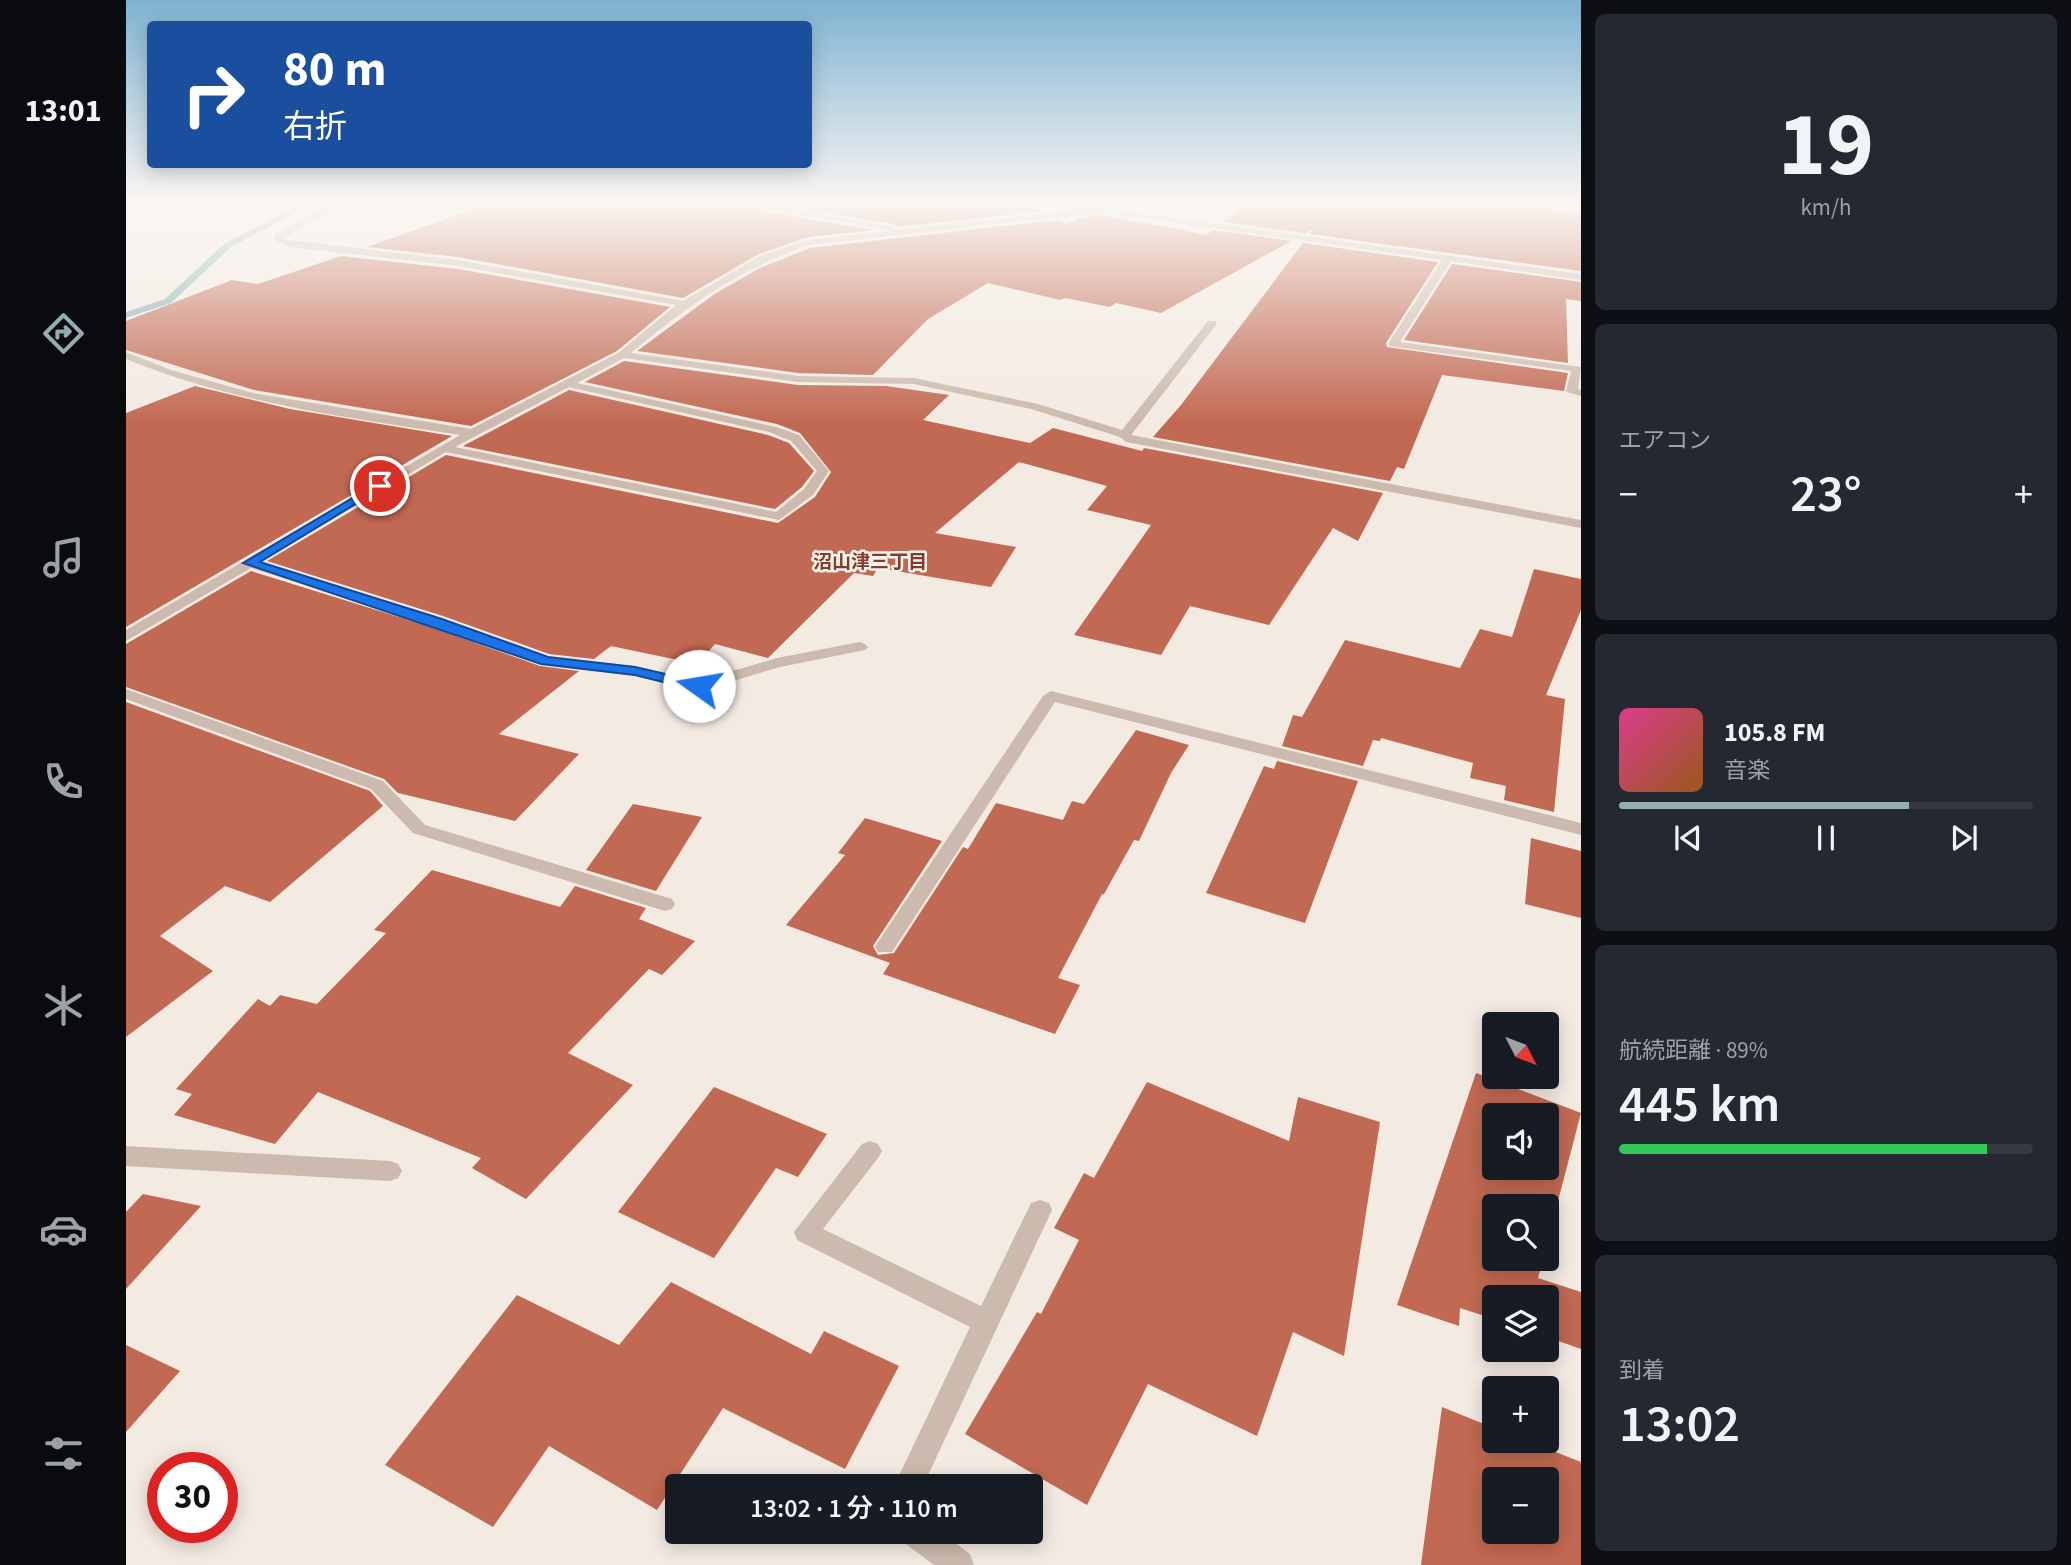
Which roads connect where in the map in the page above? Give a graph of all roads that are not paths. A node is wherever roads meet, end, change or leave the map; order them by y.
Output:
1 (530, 276) edge
2 (734, 276) edge
3 (1437, 276) edge
4 (684, 304) junction
5 (1212, 323) dead end
6 (126, 355) edge
7 (622, 355) junction
8 (564, 383) junction
9 (1581, 393) edge
10 (472, 433) junction
11 (1125, 435) junction
12 (444, 448) junction
13 (1581, 524) edge
14 (250, 563) junction
15 (126, 636) edge
16 (860, 648) dead end
17 (126, 694) edge
18 (1581, 829) edge
19 (665, 904) dead end
20 (885, 947) dead end
21 (870, 1151) dead end
22 (126, 1156) edge
23 (390, 1171) dead end
24 (1040, 1210) dead end
25 (986, 1322) junction
26 (914, 1474) edge
27 (931, 1544) edge
28 (959, 1565) edge

1 - 4 street
2 - 4 street
3 - 9 street
4 - 7 street
5 - 11 street
6 - 10 street
7 - 8 street
7 - 11 street
8 - 10 street
8 - 12 street
10 - 12 street
11 - 13 street
12 - 14 street
14 - 15 street
14 - 16 street
17 - 19 street
18 - 20 street
21 - 25 street
22 - 23 street
24 - 25 street
25 - 26 street
27 - 28 street

